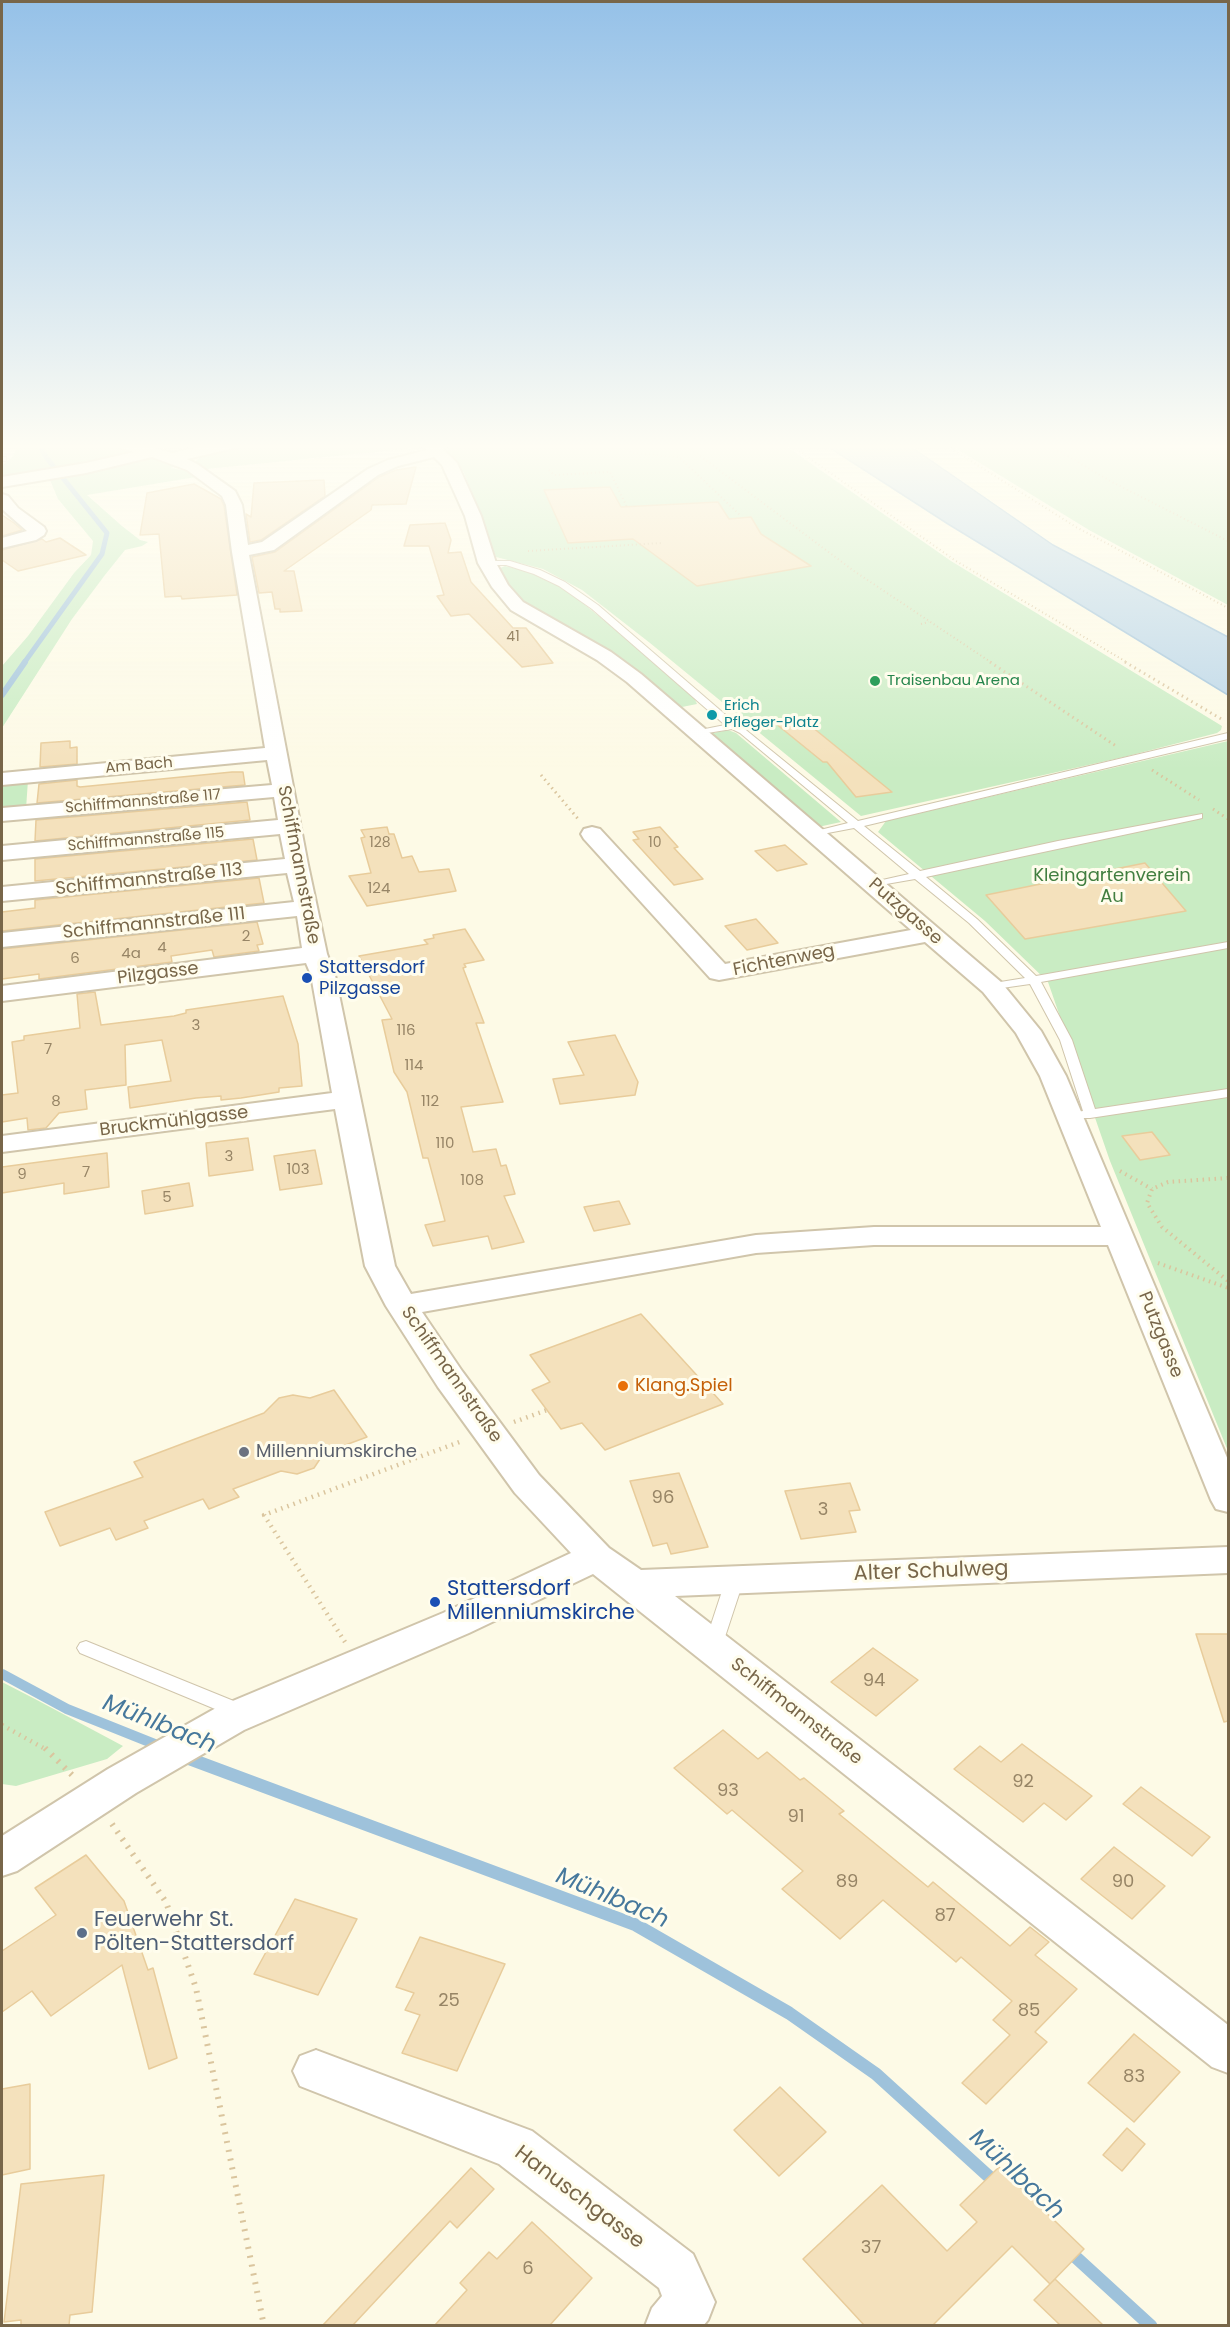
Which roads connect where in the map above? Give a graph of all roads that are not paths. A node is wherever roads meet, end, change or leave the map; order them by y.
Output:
1 (240, 552) edge
2 (485, 553) edge
3 (488, 563) junction
4 (748, 723) dead end
5 (733, 726) junction
6 (698, 733) junction
7 (1228, 736) edge
8 (278, 753) junction
9 (2, 779) edge
10 (284, 790) junction
11 (2, 815) edge
12 (1198, 816) dead end
13 (854, 825) junction
14 (290, 826) junction
15 (592, 834) road end
16 (816, 834) junction
17 (2, 854) edge
18 (297, 866) junction
19 (916, 875) junction
20 (873, 885) junction
21 (2, 894) edge
22 (307, 908) junction
23 (928, 934) junction
24 (2, 940) edge
25 (1228, 945) edge
26 (315, 954) junction
27 (1035, 981) junction
28 (992, 987) junction
29 (2, 994) edge
30 (1228, 1093) edge
31 (346, 1099) junction
32 (1080, 1115) junction
33 (2, 1144) edge
34 (1123, 1244) junction
35 (402, 1306) junction
36 (1228, 1500) edge
37 (596, 1557) junction
38 (1228, 1560) edge
39 (735, 1579) junction
40 (634, 1584) junction
41 (713, 1646) junction
42 (86, 1648) dead end
43 (237, 1716) junction
44 (2, 1858) edge
45 (1228, 2052) edge
46 (316, 2071) dead end
47 (670, 2325) edge

1 - 8 street, Schiffmannstraße
2 - 3 street, Putzgasse
3 - 5 lane
3 - 6 street, Putzgasse
4 - 5 lane
5 - 6 lane
5 - 13 lane
6 - 16 street, Putzgasse
7 - 13 lane
8 - 9 street, Am Bach
8 - 10 street, Schiffmannstraße
10 - 11 street, Schiffmannstraße 117
10 - 14 street, Schiffmannstraße
12 - 19 lane
13 - 16 lane
13 - 19 lane
14 - 17 street, Schiffmannstraße 115
14 - 18 street, Schiffmannstraße
15 - 23 street, Fichtenweg
16 - 20 street, Putzgasse
18 - 21 street, Schiffmannstraße 113
18 - 22 street, Schiffmannstraße
19 - 20 lane
19 - 27 lane
20 - 23 street, Putzgasse
22 - 24 street, Schiffmannstraße 111
22 - 26 street, Schiffmannstraße
23 - 28 street, Putzgasse
25 - 27 lane
26 - 29 street, Pilzgasse
26 - 31 street, Schiffmannstraße
27 - 28 lane
27 - 32 lane
28 - 32 street, Putzgasse
30 - 32 lane
31 - 33 street, Bruckmühlgasse
31 - 35 street, Schiffmannstraße
32 - 34 street, Putzgasse
34 - 35 street
34 - 36 street, Putzgasse
35 - 37 street, Schiffmannstraße
37 - 40 street, Schiffmannstraße
37 - 43 street
38 - 39 street, Alter Schulweg
39 - 40 street, Alter Schulweg
39 - 41 lane
40 - 41 street, Schiffmannstraße
41 - 45 street, Schiffmannstraße
42 - 43 lane
43 - 44 street
46 - 47 street, Hanuschgasse

